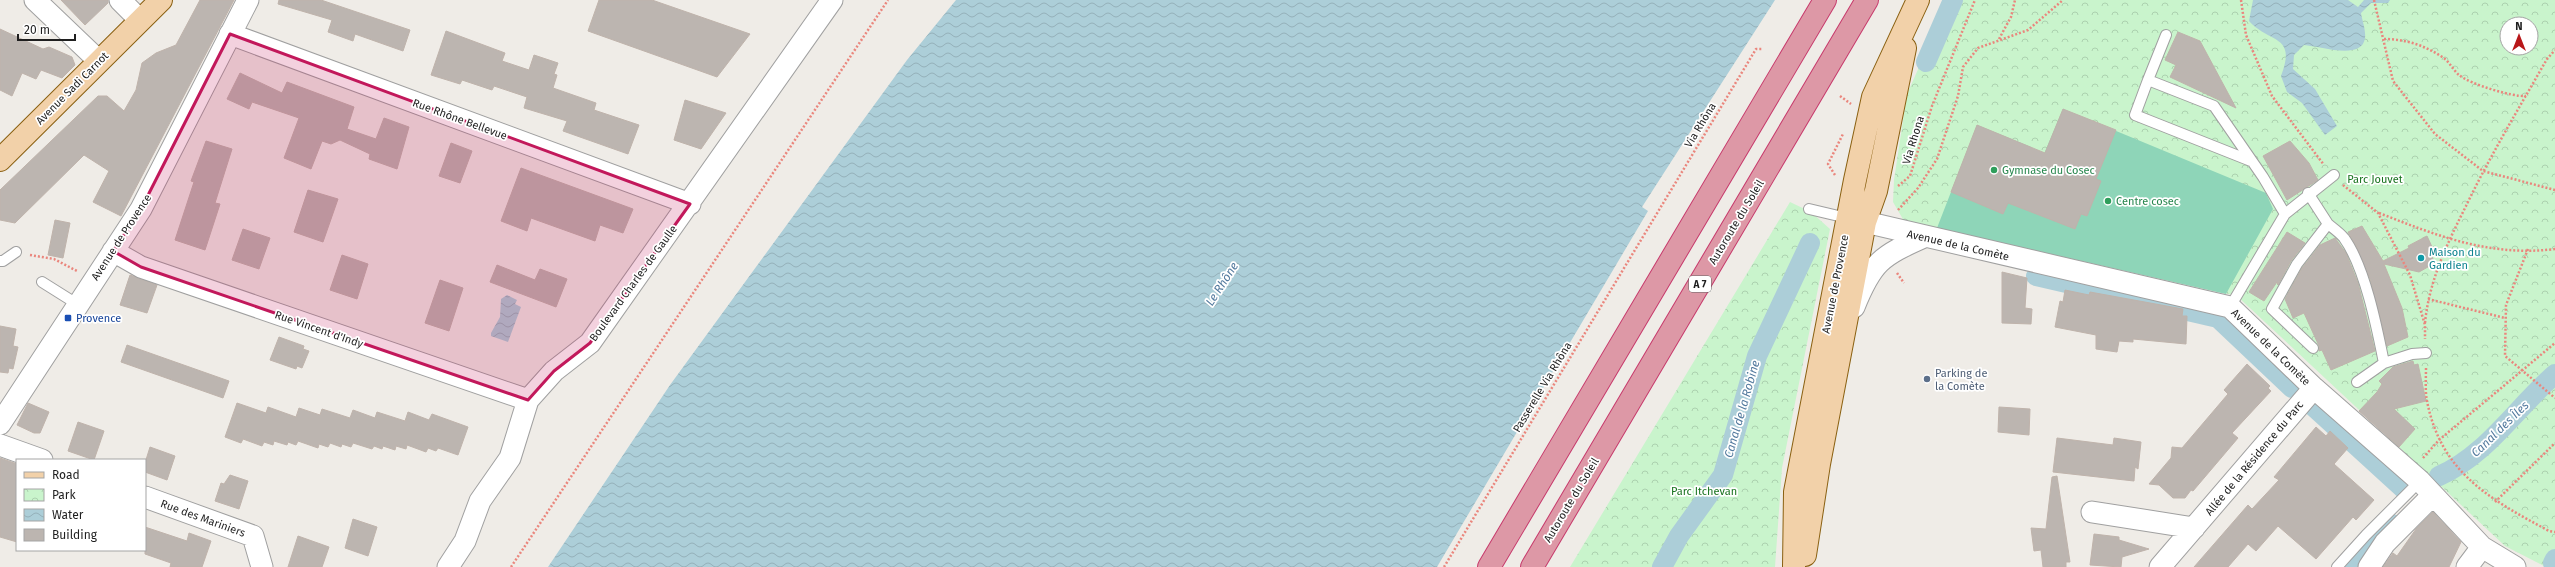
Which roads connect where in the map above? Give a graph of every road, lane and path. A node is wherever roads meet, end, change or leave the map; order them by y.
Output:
1 (35, 0) edge
2 (120, 0) edge
3 (161, 0) edge
4 (248, 0) edge
5 (832, 0) edge
6 (888, 0) edge
7 (1825, 0) edge
8 (1867, 0) edge
9 (1975, 0) edge
10 (2015, 0) edge
11 (2063, 0) edge
12 (2241, 0) edge
13 (2245, 0) edge
14 (2374, 0) edge
15 (2242, 4) junction
16 (1916, 5) edge
17 (140, 20) junction
18 (230, 34) junction
19 (2166, 35) dead end
20 (2384, 39) junction
21 (1999, 40) junction
22 (1763, 49) dead end
23 (2555, 50) edge
24 (99, 62) junction
25 (2148, 80) junction
26 (2526, 96) junction
27 (5, 150) edge
28 (2251, 161) junction
29 (2483, 171) junction
30 (2334, 175) junction
31 (1877, 183) junction
32 (2555, 190) edge
33 (2308, 193) junction
34 (690, 204) junction
35 (1809, 209) dead end
36 (1898, 210) dead end
37 (2378, 213) junction
38 (1654, 214) joint
39 (2285, 214) junction
40 (1856, 220) junction
41 (2328, 224) junction
42 (1924, 237) junction
43 (2449, 240) junction
44 (2555, 248) edge
45 (2528, 249) junction
46 (113, 251) junction
47 (16, 252) joint
48 (0, 261) edge
49 (83, 274) dead end
50 (42, 282) dead end
51 (2428, 299) junction
52 (77, 304) junction
53 (2230, 308) junction
54 (2505, 318) junction
55 (2425, 325) junction
56 (1844, 334) junction
57 (2555, 343) edge
58 (2313, 348) dead end
59 (2426, 353) junction
60 (2384, 363) junction
61 (2522, 373) junction
62 (2357, 382) dead end
63 (2314, 388) junction
64 (2555, 398) edge
65 (528, 400) junction
66 (0, 424) edge
67 (2439, 440) junction
68 (2555, 443) edge
69 (0, 445) edge
70 (39, 459) edge
71 (2421, 483) junction
72 (146, 497) edge
73 (2495, 502) junction
74 (2092, 512) dead end
75 (2194, 528) junction
76 (2555, 532) edge
77 (2482, 547) junction
78 (262, 567) edge
79 (448, 567) edge
80 (511, 567) edge
81 (1444, 567) edge
82 (1489, 567) edge
83 (1532, 567) edge
84 (1794, 567) edge
85 (1804, 567) edge
86 (2160, 567) edge
87 (2337, 567) edge
88 (2369, 567) edge
89 (2467, 567) edge
90 (2515, 567) edge

1 - 24 street
2 - 17 street
3 - 17 main road, Avenue Sadi Carnot
4 - 18 street, Avenue de Provence
5 - 34 street, Boulevard Charles de Gaulle
6 - 80 path
7 - 82 highway
8 - 83 highway, Autoroute du Soleil / A 7
9 - 31 path, Via Rhona
10 - 21 path
11 - 21 path
12 - 15 path
13 - 15 path
14 - 20 path
15 - 30 path
16 - 31 main road, Avenue de Provence
16 - 40 main road, Avenue de Provence
17 - 24 main road, Avenue Sadi Carnot
18 - 34 street, Rue Rhône Bellevue
18 - 46 street, Avenue de Provence
19 - 25 lane
20 - 26 path
20 - 29 path
21 - 36 path
22 - 38 path, Via Rhôna
23 - 26 path
24 - 27 main road, Avenue Sadi Carnot
25 - 28 lane
25 - 28 lane
26 - 29 path
28 - 39 lane
29 - 32 path
29 - 43 path
30 - 33 lane
30 - 37 path
31 - 40 main road, Avenue de Provence
33 - 39 lane
33 - 41 lane
34 - 65 street, Boulevard Charles de Gaulle
35 - 40 lane
37 - 43 path
37 - 55 path
38 - 81 path, Passerelle Via Rhôna
39 - 53 lane
40 - 42 street, Avenue de la Comète
40 - 56 main road, Avenue de Provence
40 - 84 main road, Avenue de Provence
41 - 58 lane
41 - 60 lane
42 - 53 street, Avenue de la Comète
42 - 56 street, Avenue de Provence
43 - 45 path
43 - 51 path
44 - 45 path
45 - 54 path
46 - 52 street, Avenue de Provence
46 - 65 street, Rue Vincent d'Indy
47 - 48 lane
47 - 49 path
50 - 52 lane
51 - 54 path
51 - 55 path
52 - 66 street, Avenue de Provence
53 - 63 street, Avenue de la Comète
54 - 61 path
55 - 59 path
56 - 85 main road, Avenue de Provence
57 - 61 path
59 - 60 lane
59 - 67 path
60 - 62 lane
61 - 64 path
61 - 67 path
63 - 71 street, Avenue de la Comète
63 - 75 street, Allée de la Résidence du Parc
65 - 79 street, Boulevard Charles de Gaulle
67 - 71 path
67 - 73 path
68 - 73 path
69 - 70 street
71 - 77 street, Avenue de la Comète
71 - 87 lane
71 - 88 street
72 - 78 street, Rue des Mariniers
73 - 76 path
74 - 75 street
75 - 86 street, Allée de la Résidence du Parc
77 - 89 street
77 - 90 street, Avenue de la Comète

